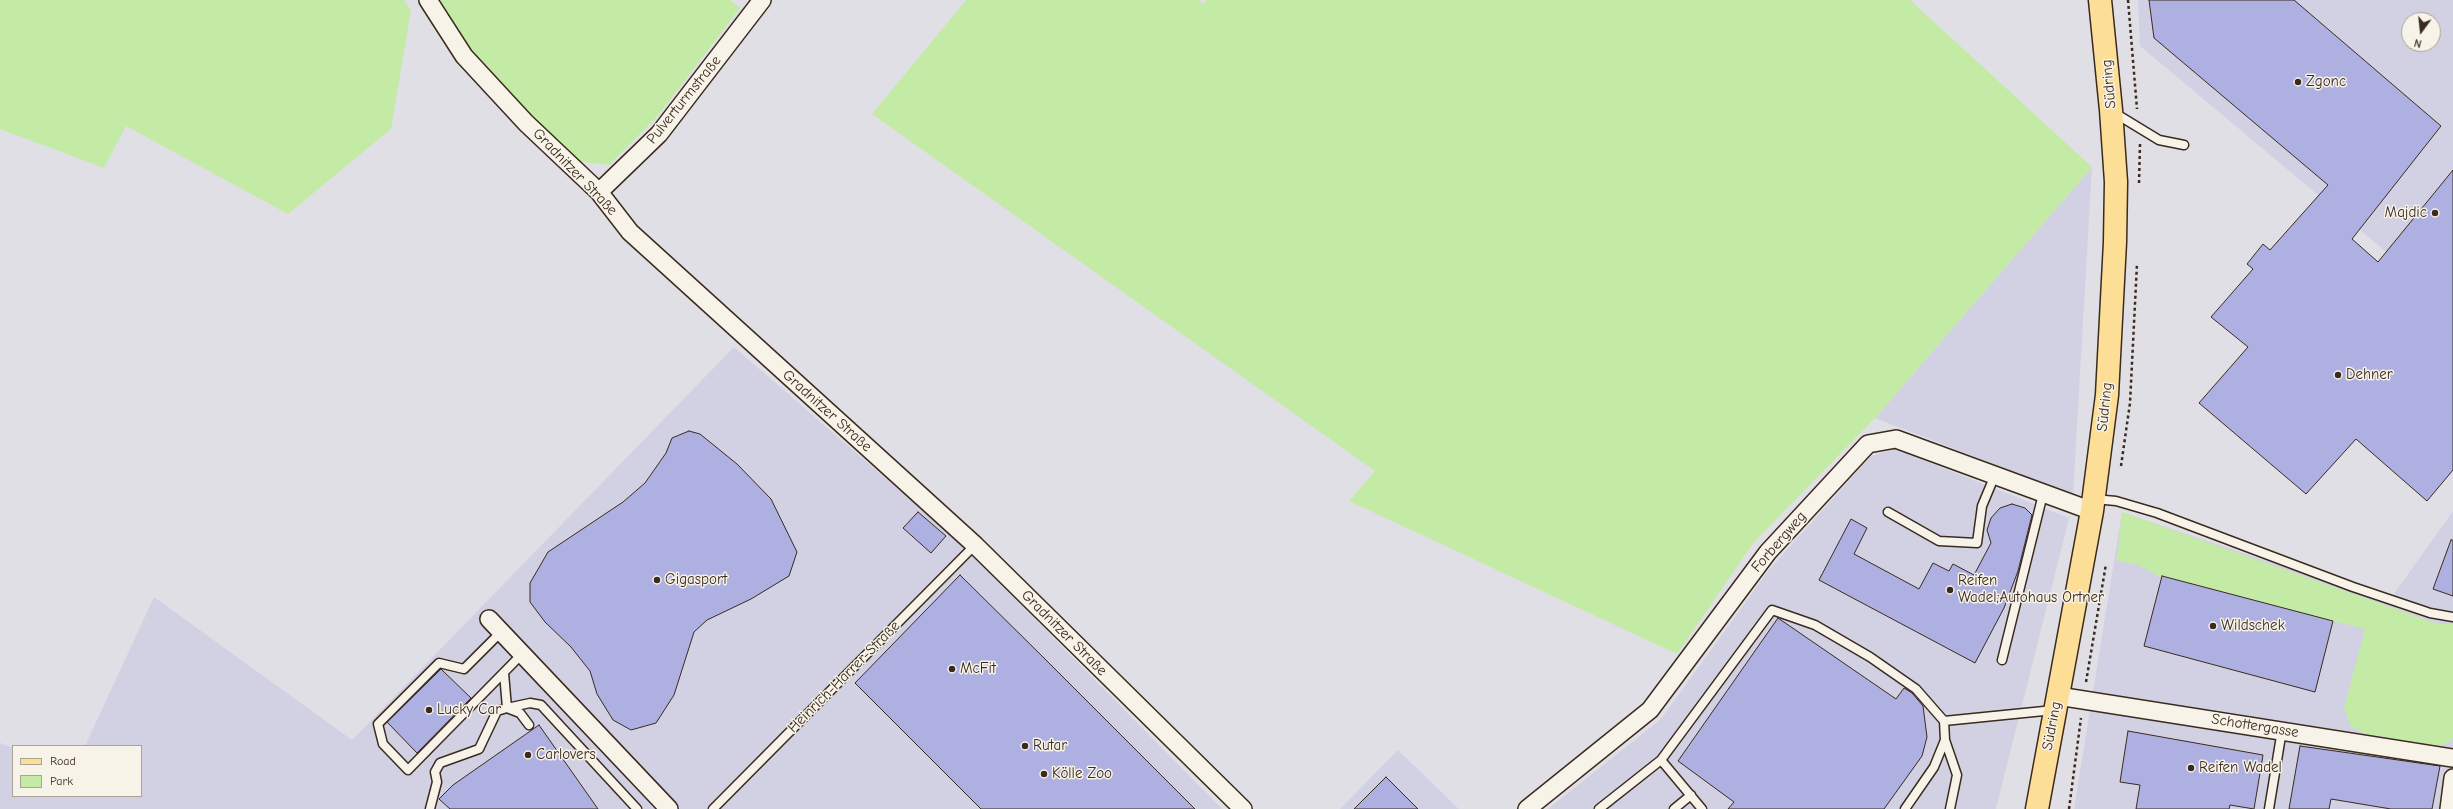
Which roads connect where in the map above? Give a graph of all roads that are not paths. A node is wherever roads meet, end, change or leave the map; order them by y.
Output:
1 (428, 0) edge
2 (762, 0) edge
3 (2103, 7) edge
4 (2112, 110) junction
5 (2184, 145) dead end
6 (599, 192) junction
7 (1995, 475) junction
8 (2043, 494) junction
9 (2093, 505) junction
10 (1888, 512) dead end
11 (975, 545) junction
12 (2453, 617) edge
13 (495, 626) joint
14 (522, 654) junction
15 (2002, 660) dead end
16 (504, 673) junction
17 (2056, 703) junction
18 (507, 708) junction
19 (1944, 721) junction
20 (529, 725) dead end
21 (2282, 730) junction
22 (1945, 740) junction
23 (2453, 758) edge
24 (1661, 760) junction
25 (2453, 778) edge
26 (1691, 795) junction
27 (430, 809) edge
28 (637, 809) edge
29 (669, 809) edge
30 (713, 809) edge
31 (1243, 809) edge
32 (1527, 809) edge
33 (1599, 809) edge
34 (1674, 809) edge
35 (1702, 809) edge
36 (1905, 809) edge
37 (1950, 809) edge
38 (2037, 809) edge
39 (2269, 809) edge
40 (2449, 809) edge

1 - 6 street, Gradnitzer Straße
2 - 6 street, Pulverturmstraße
3 - 4 main road, Südring
4 - 5 lane
4 - 9 main road, Südring
6 - 11 street, Gradnitzer Straße
7 - 8 street, Forbergweg
7 - 10 lane
7 - 32 street, Forbergweg
8 - 9 street, Forbergweg
8 - 15 lane
9 - 12 lane
9 - 17 main road, Südring
11 - 30 lane, Heinrich-Harrer-Straße
11 - 31 street, Gradnitzer Straße
13 - 14 street
13 - 16 lane
14 - 16 lane
14 - 29 street
16 - 18 lane
17 - 19 lane
17 - 21 street, Schottergasse
17 - 38 main road, Südring
18 - 20 lane
18 - 27 lane
18 - 28 lane
19 - 22 lane
19 - 24 lane
21 - 23 street, Schottergasse
21 - 39 lane
22 - 36 lane
22 - 37 lane
24 - 26 lane
24 - 33 lane
25 - 40 street
26 - 34 lane
26 - 35 lane

